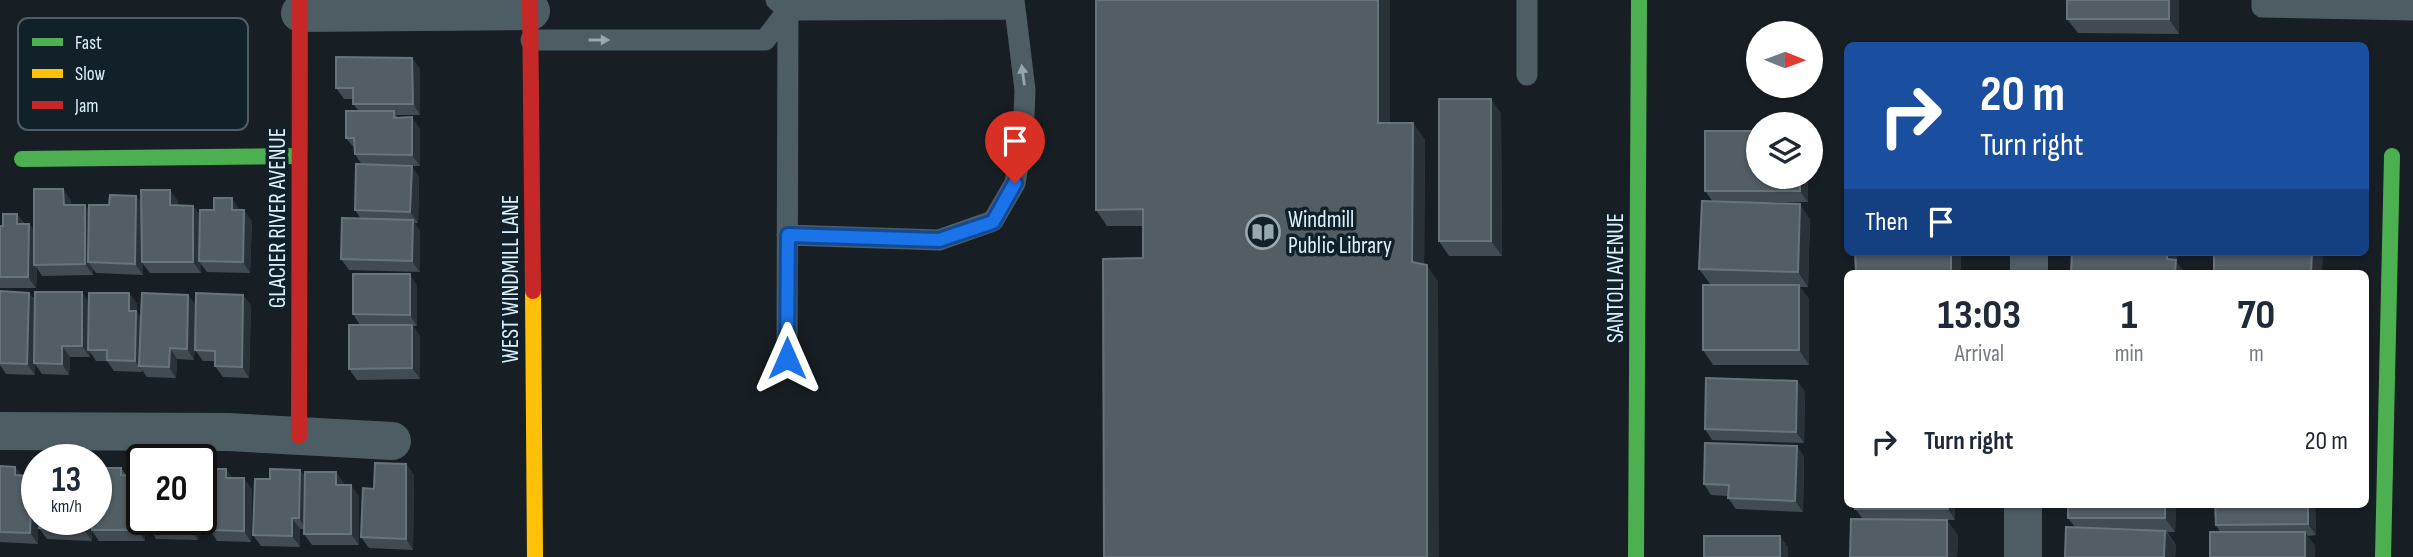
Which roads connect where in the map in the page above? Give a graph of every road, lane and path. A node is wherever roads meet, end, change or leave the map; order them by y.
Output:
1 (1527, 0) edge
2 (1640, 0) edge
3 (2262, 0) edge
4 (1014, 4) edge
5 (782, 5) edge
6 (300, 6) edge
7 (2413, 10) edge
8 (530, 17) edge
9 (1527, 75) dead end
10 (299, 156) junction
11 (2392, 156) dead end
12 (22, 159) dead end
13 (788, 235) junction
14 (787, 358) dead end
15 (0, 431) edge
16 (299, 436) junction
17 (392, 441) dead end
18 (2023, 508) edge
19 (535, 557) edge
20 (1636, 557) edge
21 (2022, 557) edge
22 (2383, 557) edge

1 - 9 lane
2 - 20 street, SANTOLI AVENUE
3 - 7 lane
4 - 5 lane
13 -> 4 lane
8 -> 5 lane
5 - 13 lane
6 - 8 street
6 - 10 street, GLACIER RIVER AVENUE
8 - 19 street, WEST WINDMILL LANE
10 - 12 street
10 - 16 street, GLACIER RIVER AVENUE
11 - 22 street
13 - 14 lane
15 - 16 street
16 - 17 street
18 - 21 street

